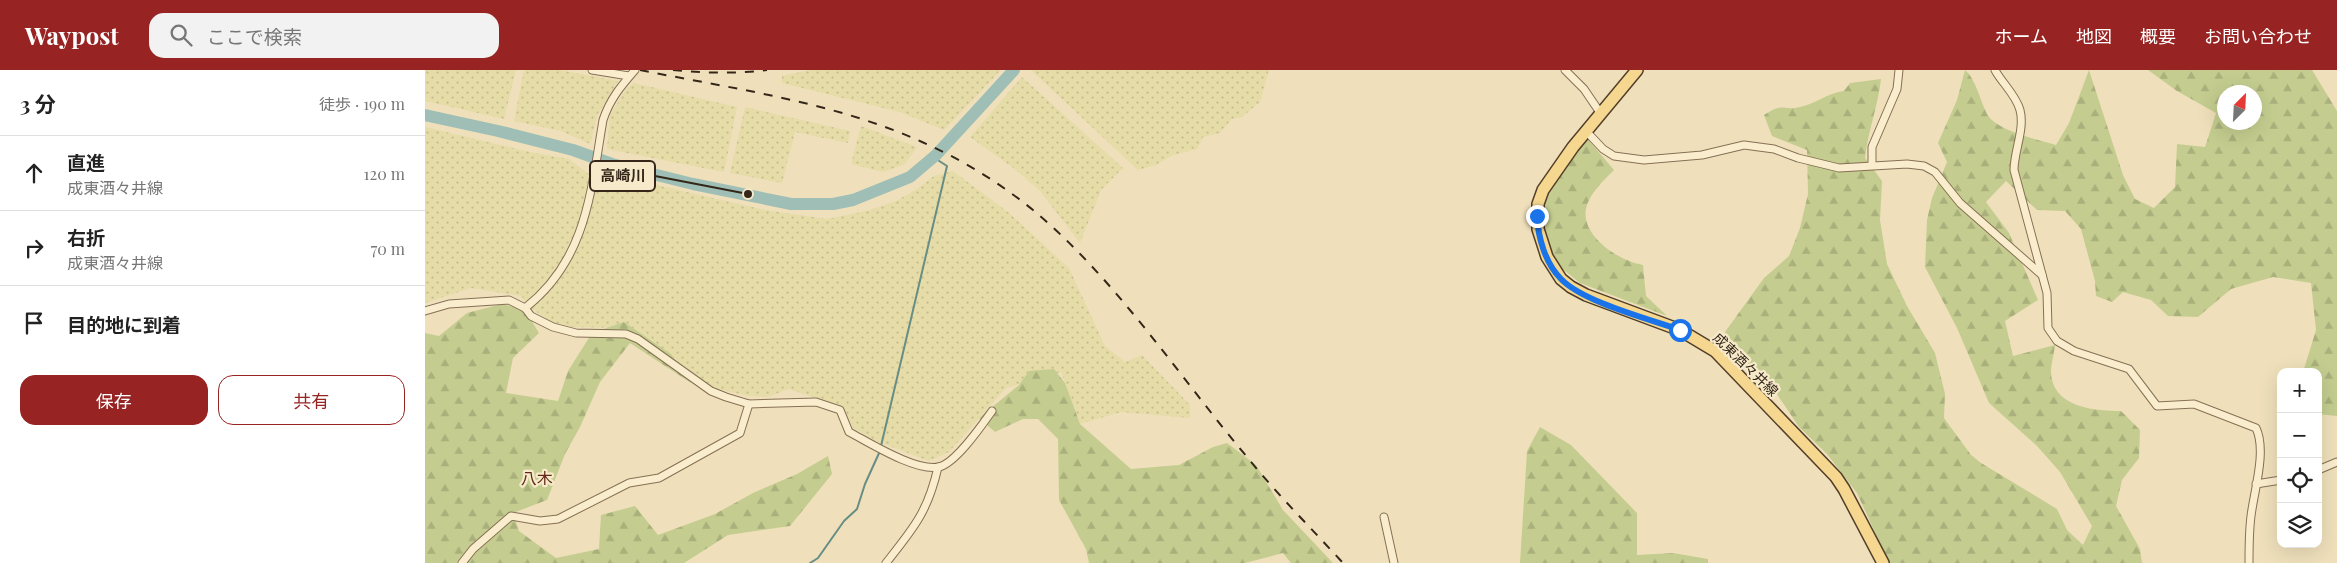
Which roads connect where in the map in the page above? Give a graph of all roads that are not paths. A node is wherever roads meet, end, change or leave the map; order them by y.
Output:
1 (592, 70) edge
2 (635, 70) edge
3 (1565, 70) edge
4 (1637, 70) edge
5 (1899, 70) edge
6 (1995, 70) edge
7 (629, 76) junction
8 (1601, 114) junction
9 (1586, 131) junction
10 (1873, 165) junction
11 (2042, 275) junction
12 (525, 308) junction
13 (425, 311) edge
14 (749, 404) junction
15 (992, 410) dead end
16 (2337, 462) edge
17 (937, 467) junction
18 (2322, 468) edge
19 (2277, 481) edge
20 (2256, 484) junction
21 (1385, 517) dead end
22 (462, 563) edge
23 (886, 563) edge
24 (1393, 563) edge
25 (1883, 563) edge
26 (2249, 563) edge

1 - 7 street
2 - 7 street
3 - 8 street
4 - 8 main road, 成東酒々井線
5 - 10 street
6 - 11 street
7 - 12 street
8 - 9 main road, 成東酒々井線
9 - 10 street
9 - 25 main road, 成東酒々井線
10 - 11 street
11 - 20 street
12 - 13 street
12 - 14 street
14 - 17 street
14 - 22 street
15 - 17 street
16 - 18 street
17 - 23 street
19 - 20 street
20 - 26 street
21 - 24 street

